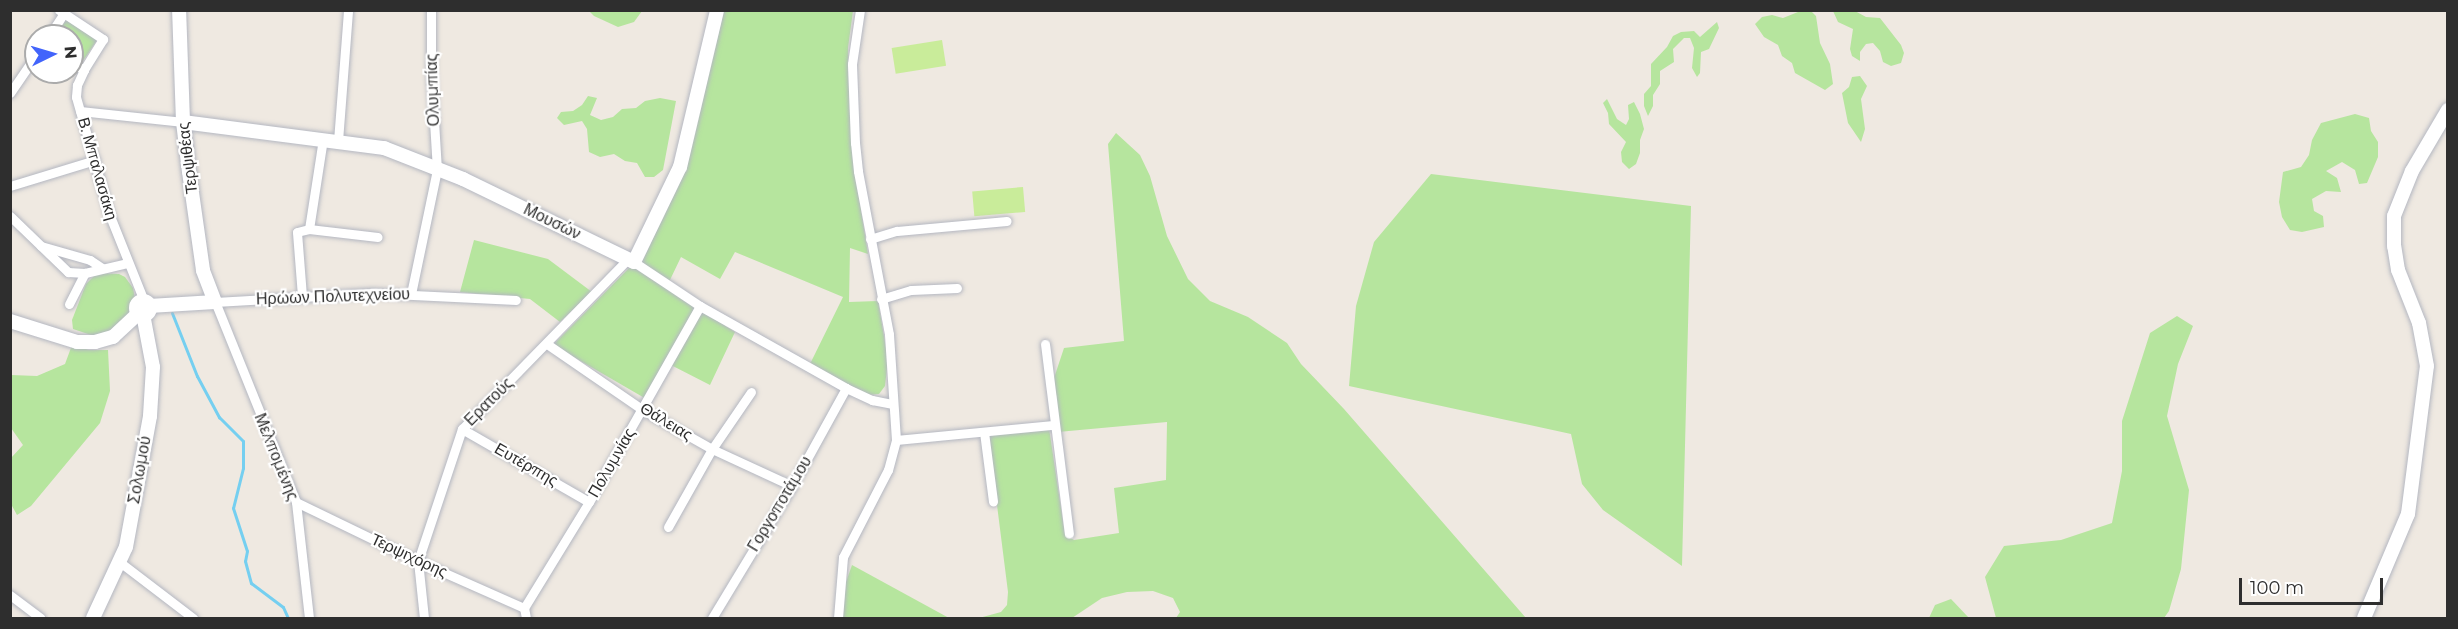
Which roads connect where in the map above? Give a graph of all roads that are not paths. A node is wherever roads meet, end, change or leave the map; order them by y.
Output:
1 (179, 10) edge
2 (348, 10) edge
3 (431, 10) edge
4 (717, 10) edge
5 (860, 10) edge
6 (61, 12) edge
7 (80, 24) edge
8 (84, 27) edge
9 (84, 70) edge
10 (24, 73) edge
11 (78, 84) edge
12 (10, 93) edge
13 (2448, 110) edge
14 (80, 111) junction
15 (183, 122) junction
16 (330, 140) junction
17 (95, 160) junction
18 (437, 170) junction
19 (10, 186) edge
20 (10, 216) edge
21 (1007, 221) dead end
22 (309, 229) junction
23 (378, 237) dead end
24 (870, 239) junction
25 (41, 246) junction
26 (631, 260) junction
27 (127, 263) junction
28 (102, 268) junction
29 (85, 273) junction
30 (957, 288) dead end
31 (411, 294) junction
32 (302, 296) junction
33 (881, 299) junction
34 (516, 300) dead end
35 (215, 302) junction
36 (69, 304) dead end
37 (700, 306) junction
38 (144, 309) junction
39 (10, 321) edge
40 (547, 344) junction
41 (1045, 344) dead end
42 (846, 388) junction
43 (751, 392) dead end
44 (892, 404) junction
45 (643, 410) junction
46 (1053, 425) junction
47 (462, 429) junction
48 (984, 432) junction
49 (896, 440) junction
50 (712, 450) junction
51 (792, 486) junction
52 (993, 501) dead end
53 (296, 502) junction
54 (589, 502) junction
55 (668, 527) dead end
56 (1069, 533) dead end
57 (418, 561) junction
58 (121, 563) junction
59 (10, 595) edge
60 (524, 608) junction
61 (40, 618) edge
62 (93, 618) edge
63 (193, 618) edge
64 (309, 618) edge
65 (424, 618) edge
66 (526, 618) edge
67 (712, 618) edge
68 (838, 618) edge
69 (2364, 618) edge

1 - 15 street, Τερψιθέας
2 - 16 street
3 - 18 street, Ολυμπίας
4 - 26 street
5 - 24 street
6 - 7 street, Β. Μπαλασάκη
8 - 9 street, Β. Μπαλασάκη
10 - 12 street
11 - 14 street, Β. Μπαλασάκη
13 - 69 street
14 - 15 street
14 - 17 street, Β. Μπαλασάκη
15 - 16 street, Μουσών
15 - 35 street, Τερψιθέας
16 - 18 street, Μουσών
16 - 22 street
17 - 19 street
17 - 27 street, Β. Μπαλασάκη
18 - 26 street, Μουσών
18 - 31 street, Ολυμπίας
20 - 25 street
21 - 24 street
22 - 23 street
22 - 32 street
24 - 33 street
25 - 28 street
25 - 29 street
26 - 37 street, Μουσών
26 - 40 street, Ερατούς
27 - 28 street
27 - 38 street, Β. Μπαλασάκη
28 - 29 street
29 - 36 street
30 - 33 street
31 - 32 street, Ηρώων Πολυτεχνείου
31 - 34 street, Ηρώων Πολυτεχνείου
32 - 35 street, Ηρώων Πολυτεχνείου
33 - 44 street
35 - 38 street, Ηρώων Πολυτεχνείου
35 - 53 street, Μελπομένης
37 - 42 street, Μουσών
37 - 45 street, Πολυμνίας
38 - 39 street
38 - 58 street, Σολωμού
40 - 45 street, Θάλειας
40 - 47 street, Ερατούς
41 - 46 street
42 - 44 street, Μουσών
42 - 51 street, Γοργοποτάμου
43 - 50 street
44 - 49 street
45 - 50 street, Θάλειας
45 - 54 street, Πολυμνίας
46 - 48 street
46 - 56 street
47 - 54 street, Ευτέρπης
47 - 57 street, Ερατούς
48 - 49 street
48 - 52 street
49 - 68 street
50 - 51 street, Θάλειας
50 - 55 street
51 - 67 street, Γοργοποτάμου
53 - 57 street, Τερψιχόρης
53 - 64 street, Μελπομένης
54 - 60 street, Πολυμνίας
57 - 60 street, Τερψιχόρης
57 - 65 street, Ερατούς
58 - 62 street, Σολωμού
58 - 63 street
59 - 61 street
60 - 66 street

